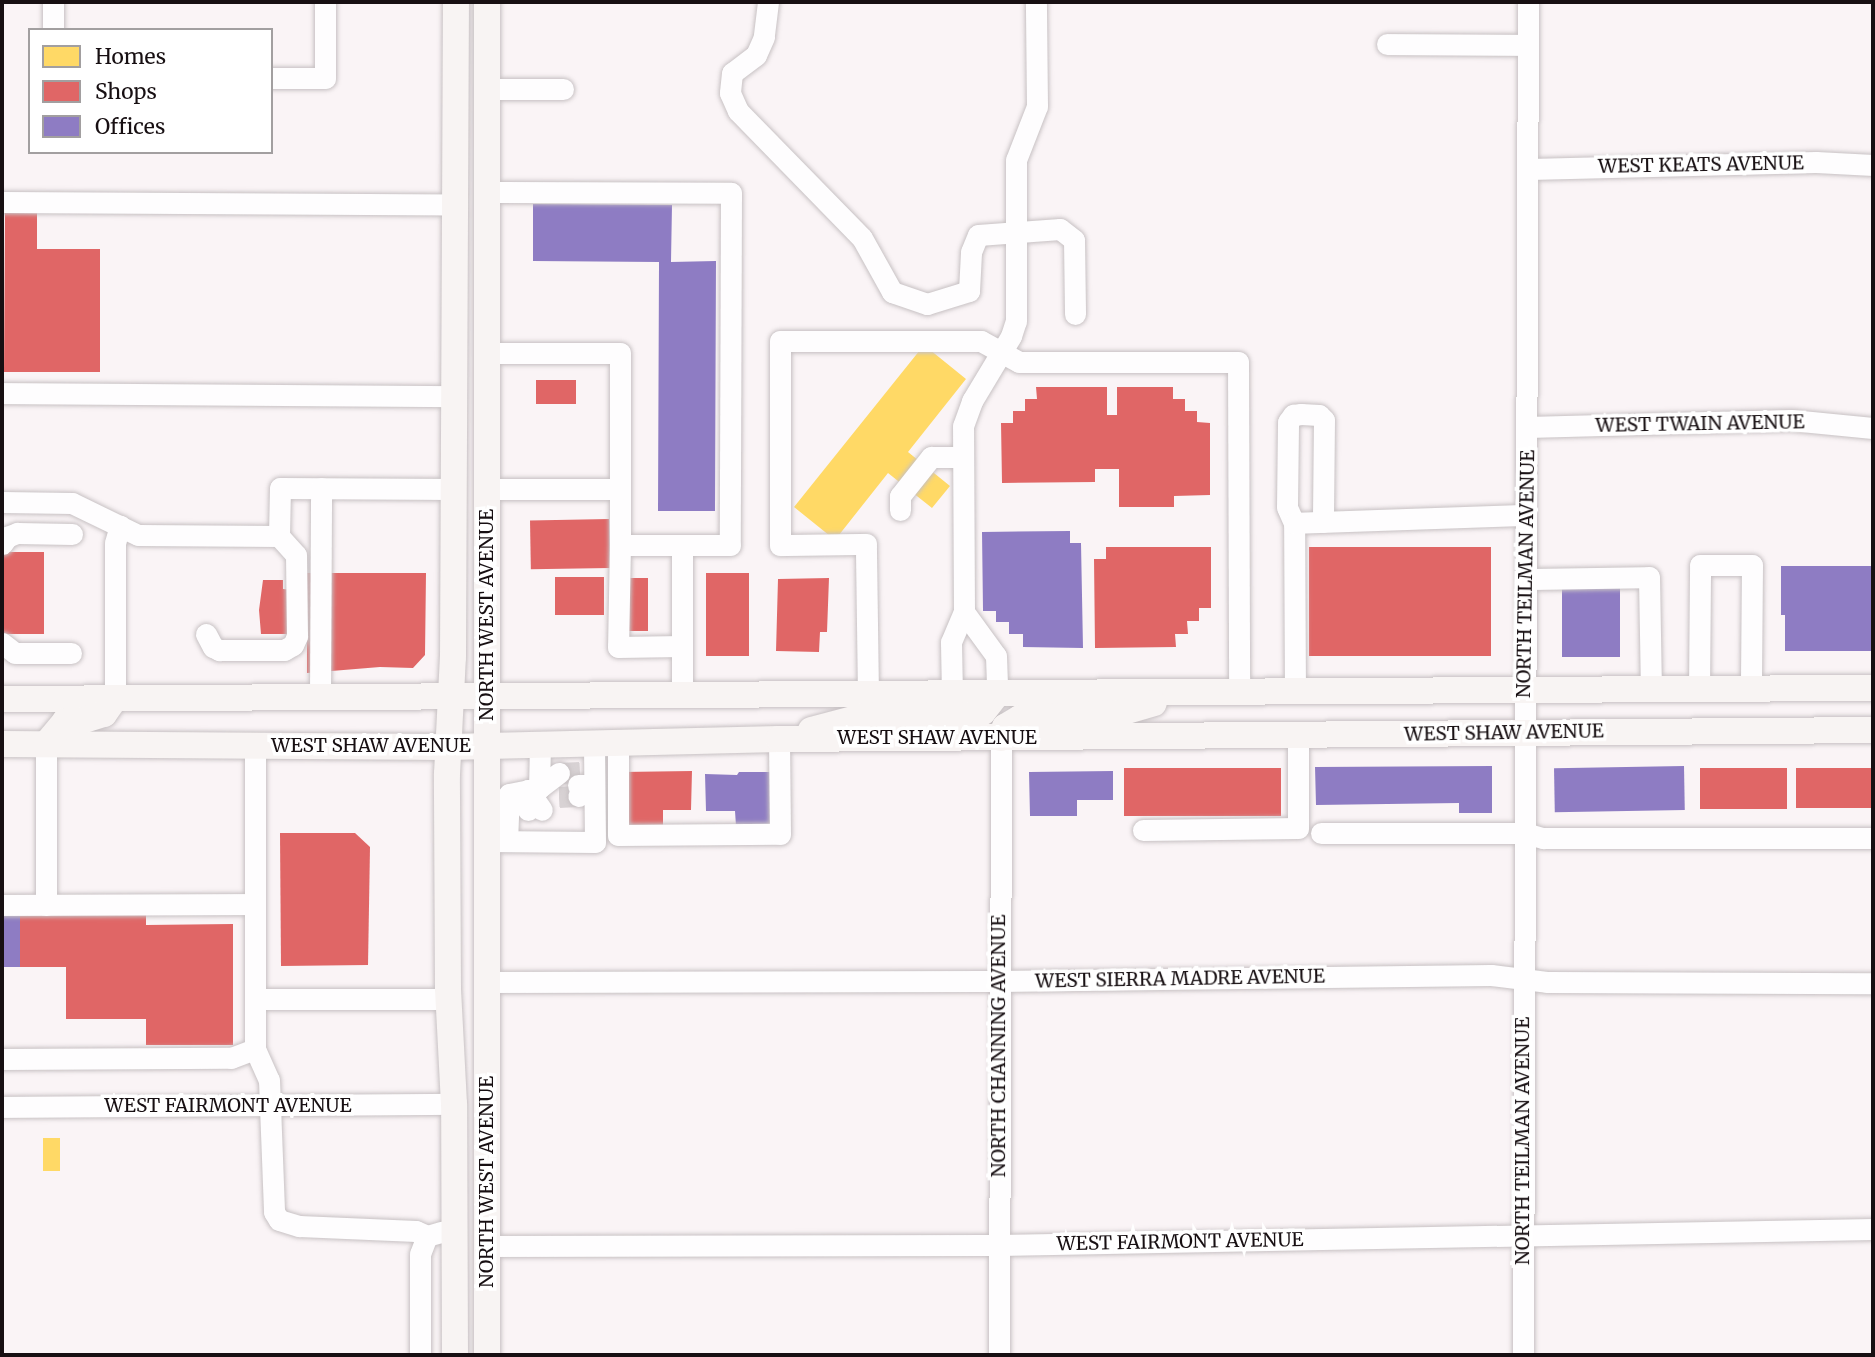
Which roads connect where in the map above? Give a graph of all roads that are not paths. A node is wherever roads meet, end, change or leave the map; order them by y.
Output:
1 (53, 2) edge
2 (325, 2) edge
3 (456, 2) edge
4 (476, 2) edge
5 (487, 2) edge
6 (768, 2) edge
7 (1036, 2) edge
8 (1528, 2) edge
9 (53, 28) edge
10 (1388, 44) dead end
11 (1528, 45) junction
12 (487, 51) junction
13 (273, 78) edge
14 (487, 89) junction
15 (563, 89) dead end
16 (1873, 165) edge
17 (1529, 169) junction
18 (487, 192) junction
19 (2, 202) edge
20 (456, 204) junction
21 (1016, 231) junction
22 (1075, 314) dead end
23 (488, 353) junction
24 (1001, 353) junction
25 (2, 393) edge
26 (453, 396) junction
27 (1527, 427) junction
28 (1873, 428) edge
29 (963, 457) junction
30 (321, 488) junction
31 (453, 489) junction
32 (488, 489) junction
33 (620, 489) junction
34 (2, 502) edge
35 (900, 510) dead end
36 (1526, 515) junction
37 (1323, 522) junction
38 (1294, 523) junction
39 (120, 526) junction
40 (72, 534) dead end
41 (279, 536) junction
42 (2, 544) edge
43 (620, 545) junction
44 (682, 545) junction
45 (1526, 579) junction
46 (964, 612) junction
47 (206, 634) dead end
48 (2, 643) edge
49 (682, 646) junction
50 (71, 653) dead end
51 (1873, 688) edge
52 (1651, 690) junction
53 (1699, 690) junction
54 (1751, 690) junction
55 (1524, 692) junction
56 (1295, 693) junction
57 (996, 694) junction
58 (1175, 694) junction
59 (1239, 694) junction
60 (868, 695) junction
61 (952, 695) junction
62 (682, 696) junction
63 (320, 697) junction
64 (450, 697) junction
65 (487, 697) junction
66 (115, 698) junction
67 (2, 699) edge
68 (1873, 730) edge
69 (1524, 733) junction
70 (1298, 735) junction
71 (1000, 738) junction
72 (779, 739) junction
73 (2, 744) edge
74 (46, 744) junction
75 (540, 745) junction
76 (606, 745) junction
77 (255, 746) junction
78 (487, 746) junction
79 (448, 747) junction
80 (541, 803) junction
81 (1143, 830) dead end
82 (1321, 833) dead end
83 (1525, 833) junction
84 (1873, 838) edge
85 (255, 904) junction
86 (2, 905) edge
87 (46, 905) junction
88 (1523, 979) junction
89 (998, 981) junction
90 (486, 982) junction
91 (1873, 982) edge
92 (255, 999) junction
93 (448, 999) junction
94 (255, 1049) junction
95 (2, 1059) edge
96 (454, 1104) junction
97 (271, 1105) junction
98 (2, 1107) edge
99 (1873, 1229) edge
100 (455, 1231) junction
101 (428, 1237) junction
102 (1524, 1237) junction
103 (999, 1245) junction
104 (487, 1246) junction
105 (487, 1309) junction
106 (420, 1355) edge
107 (455, 1355) edge
108 (487, 1355) edge
109 (999, 1355) edge
110 (1523, 1355) edge

1 - 9 street
2 - 13 street
3 - 20 main road, NORTH WEST AVENUE
4 - 12 main road
5 - 12 main road, NORTH WEST AVENUE
6 - 21 street
7 - 21 street
8 - 11 street, NORTH TEILMAN AVENUE
10 - 11 street
11 - 17 street, NORTH TEILMAN AVENUE
12 - 14 main road, NORTH WEST AVENUE
14 - 15 street
14 - 18 main road, NORTH WEST AVENUE
16 - 17 street, WEST KEATS AVENUE
17 - 27 street, NORTH TEILMAN AVENUE
18 - 23 main road, NORTH WEST AVENUE
18 - 44 street
19 - 20 street
20 - 23 main road
20 - 26 main road, NORTH WEST AVENUE
21 - 22 street
21 - 24 street
23 - 32 main road, NORTH WEST AVENUE
23 - 33 street
24 - 29 street
24 - 59 street
24 - 60 street
25 - 26 street
26 - 31 main road, NORTH WEST AVENUE
27 - 28 street, WEST TWAIN AVENUE
27 - 36 street, NORTH TEILMAN AVENUE
29 - 35 street
29 - 46 street
30 - 31 street
30 - 41 street
30 - 63 street
31 - 64 main road, NORTH WEST AVENUE
32 - 33 street
32 - 65 main road, NORTH WEST AVENUE
33 - 43 street
34 - 39 street
36 - 37 street
36 - 45 street, NORTH TEILMAN AVENUE
37 - 38 street
37 - 38 street
38 - 56 street
39 - 41 street
39 - 66 street
40 - 42 street
41 - 47 street
43 - 44 street
43 - 49 street
44 - 49 street
45 - 52 street
45 - 55 street, NORTH TEILMAN AVENUE
46 - 57 street
46 - 61 street
48 - 50 street
49 - 62 street
51 - 54 main road
52 - 53 main road
52 - 55 main road
53 - 54 main road
53 - 54 street
55 - 56 main road
55 - 69 street, NORTH TEILMAN AVENUE
56 - 59 main road
57 - 58 main road
57 - 61 main road
57 - 72 main road
58 - 59 main road
58 - 71 main road
60 - 61 main road
60 - 62 main road
62 - 65 main road
63 - 64 main road
63 - 66 main road
64 - 65 main road
64 - 79 main road, NORTH WEST AVENUE
65 - 78 main road, NORTH WEST AVENUE
66 - 67 main road
66 - 74 main road
68 - 69 main road, WEST SHAW AVENUE
69 - 70 main road, WEST SHAW AVENUE
69 - 83 street, NORTH TEILMAN AVENUE
70 - 71 main road, WEST SHAW AVENUE
70 - 81 street
71 - 72 main road, WEST SHAW AVENUE
71 - 89 street, NORTH CHANNING AVENUE
72 - 76 main road, WEST SHAW AVENUE
72 - 76 street
73 - 74 main road, WEST SHAW AVENUE
74 - 77 main road, WEST SHAW AVENUE
74 - 87 street
75 - 76 main road, WEST SHAW AVENUE
75 - 78 main road, WEST SHAW AVENUE
75 - 80 street
76 - 80 street
77 - 79 main road, WEST SHAW AVENUE
77 - 85 street
78 - 79 main road, WEST SHAW AVENUE
78 - 80 main road, NORTH WEST AVENUE
79 - 93 main road, NORTH WEST AVENUE
80 - 90 main road, NORTH WEST AVENUE
82 - 83 street
83 - 84 street
83 - 88 street, NORTH TEILMAN AVENUE
85 - 87 street
85 - 92 street
86 - 87 street
88 - 89 street, WEST SIERRA MADRE AVENUE
88 - 91 street, WEST SIERRA MADRE AVENUE
88 - 102 street, NORTH TEILMAN AVENUE
89 - 90 street, WEST SIERRA MADRE AVENUE
89 - 103 street, NORTH CHANNING AVENUE
90 - 104 main road, NORTH WEST AVENUE
92 - 93 street
92 - 94 street
93 - 96 main road, NORTH WEST AVENUE
94 - 95 street
94 - 97 street
96 - 97 street, WEST FAIRMONT AVENUE
96 - 100 main road, NORTH WEST AVENUE
96 - 105 main road
97 - 98 street, WEST FAIRMONT AVENUE
97 - 101 street
99 - 102 street, WEST FAIRMONT AVENUE
100 - 101 street, NORTH WEST AVENUE
100 - 107 main road, NORTH WEST AVENUE
101 - 106 street
102 - 103 street, WEST FAIRMONT AVENUE
102 - 110 street, NORTH TEILMAN AVENUE
103 - 104 street, WEST FAIRMONT AVENUE
103 - 109 street, NORTH CHANNING AVENUE
104 - 105 main road, NORTH WEST AVENUE
105 - 108 main road, NORTH WEST AVENUE

